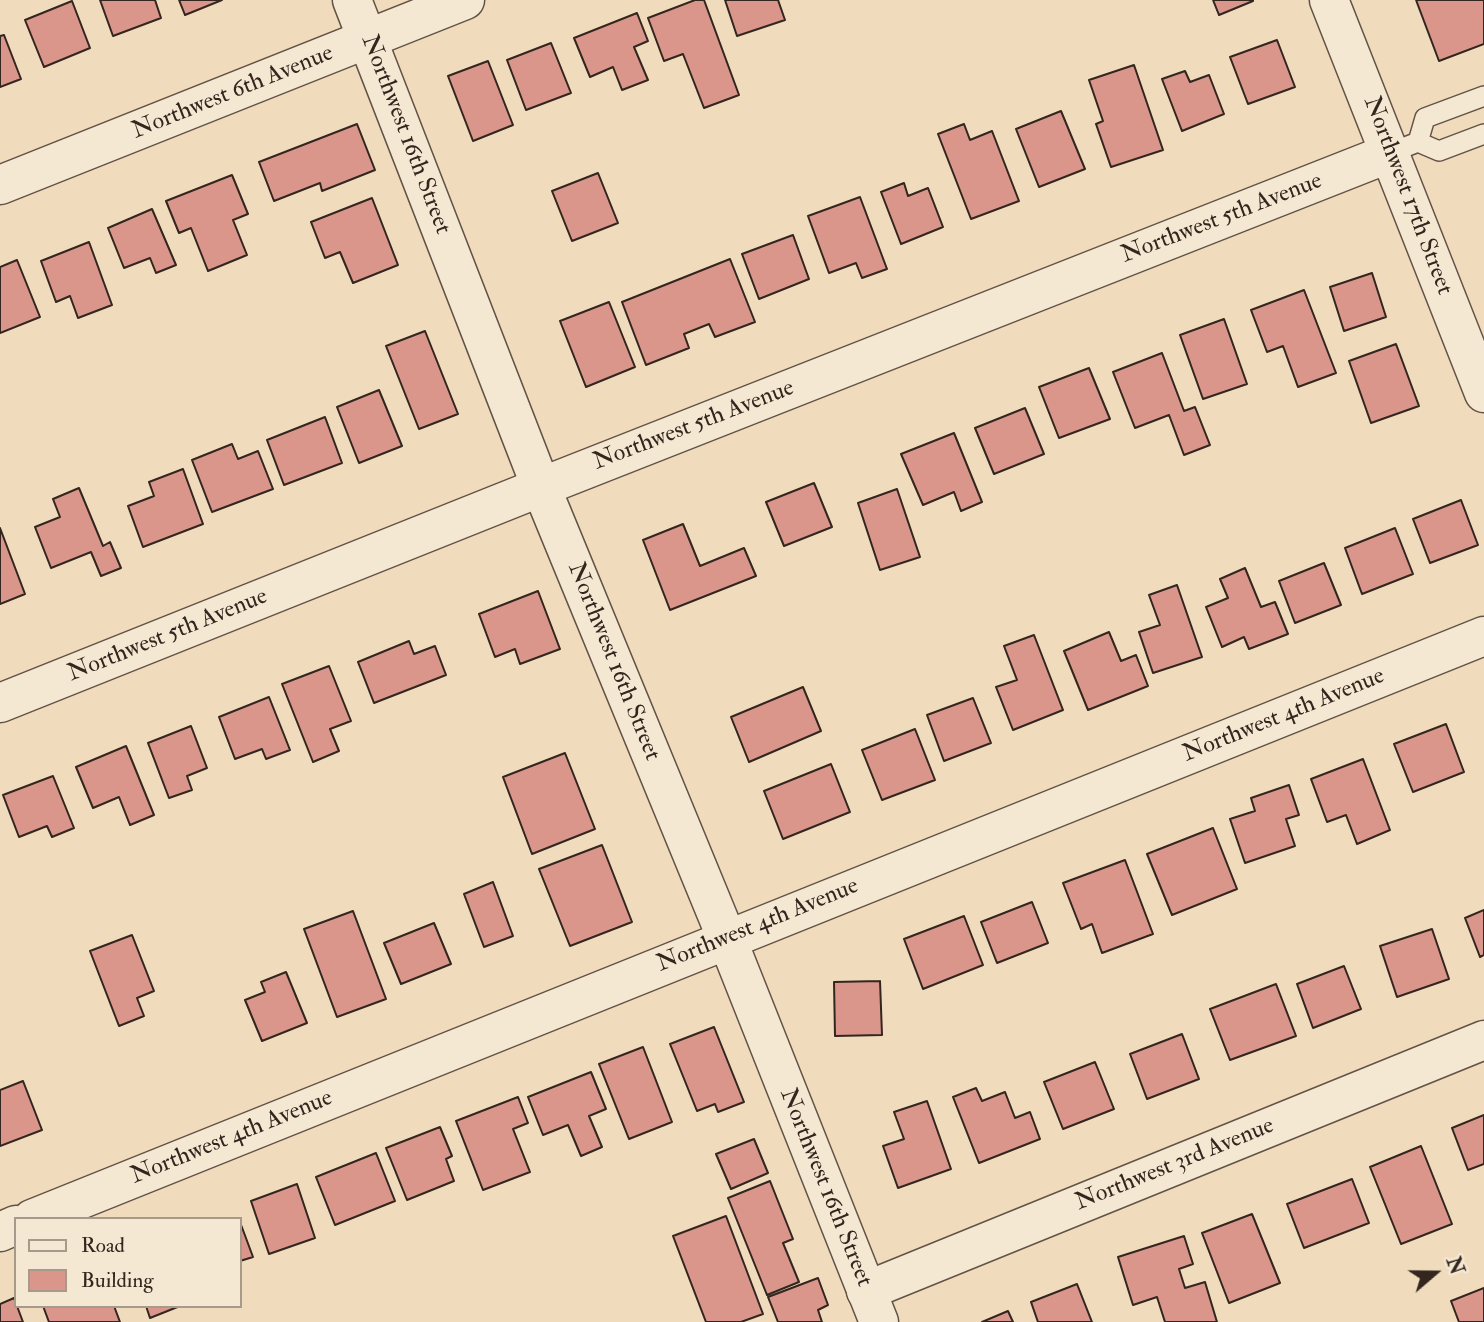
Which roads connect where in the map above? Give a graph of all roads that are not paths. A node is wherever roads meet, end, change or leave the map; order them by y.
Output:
1 (352, 0) edge
2 (466, 0) edge
3 (1329, 0) edge
4 (368, 39) junction
5 (1484, 96) edge
6 (1484, 134) edge
7 (1404, 147) junction
8 (0, 185) edge
9 (1484, 393) edge
10 (541, 487) junction
11 (1484, 636) edge
12 (0, 703) edge
13 (727, 939) junction
14 (1484, 1040) edge
15 (37, 1217) edge
16 (872, 1306) edge

1 - 4 street, Northwest 16th Street
2 - 4 street, Northwest 6th Avenue
3 - 7 street, Northwest 17th Street
4 - 8 street, Northwest 6th Avenue
4 - 10 street, Northwest 16th Street
5 - 7 lane
6 - 7 lane
7 - 9 street, Northwest 17th Street
7 - 10 street, Northwest 5th Avenue
10 - 12 street, Northwest 5th Avenue
10 - 13 street, Northwest 16th Street
11 - 13 street, Northwest 4th Avenue
13 - 15 street, Northwest 4th Avenue
13 - 16 street, Northwest 16th Street
14 - 16 street, Northwest 3rd Avenue

